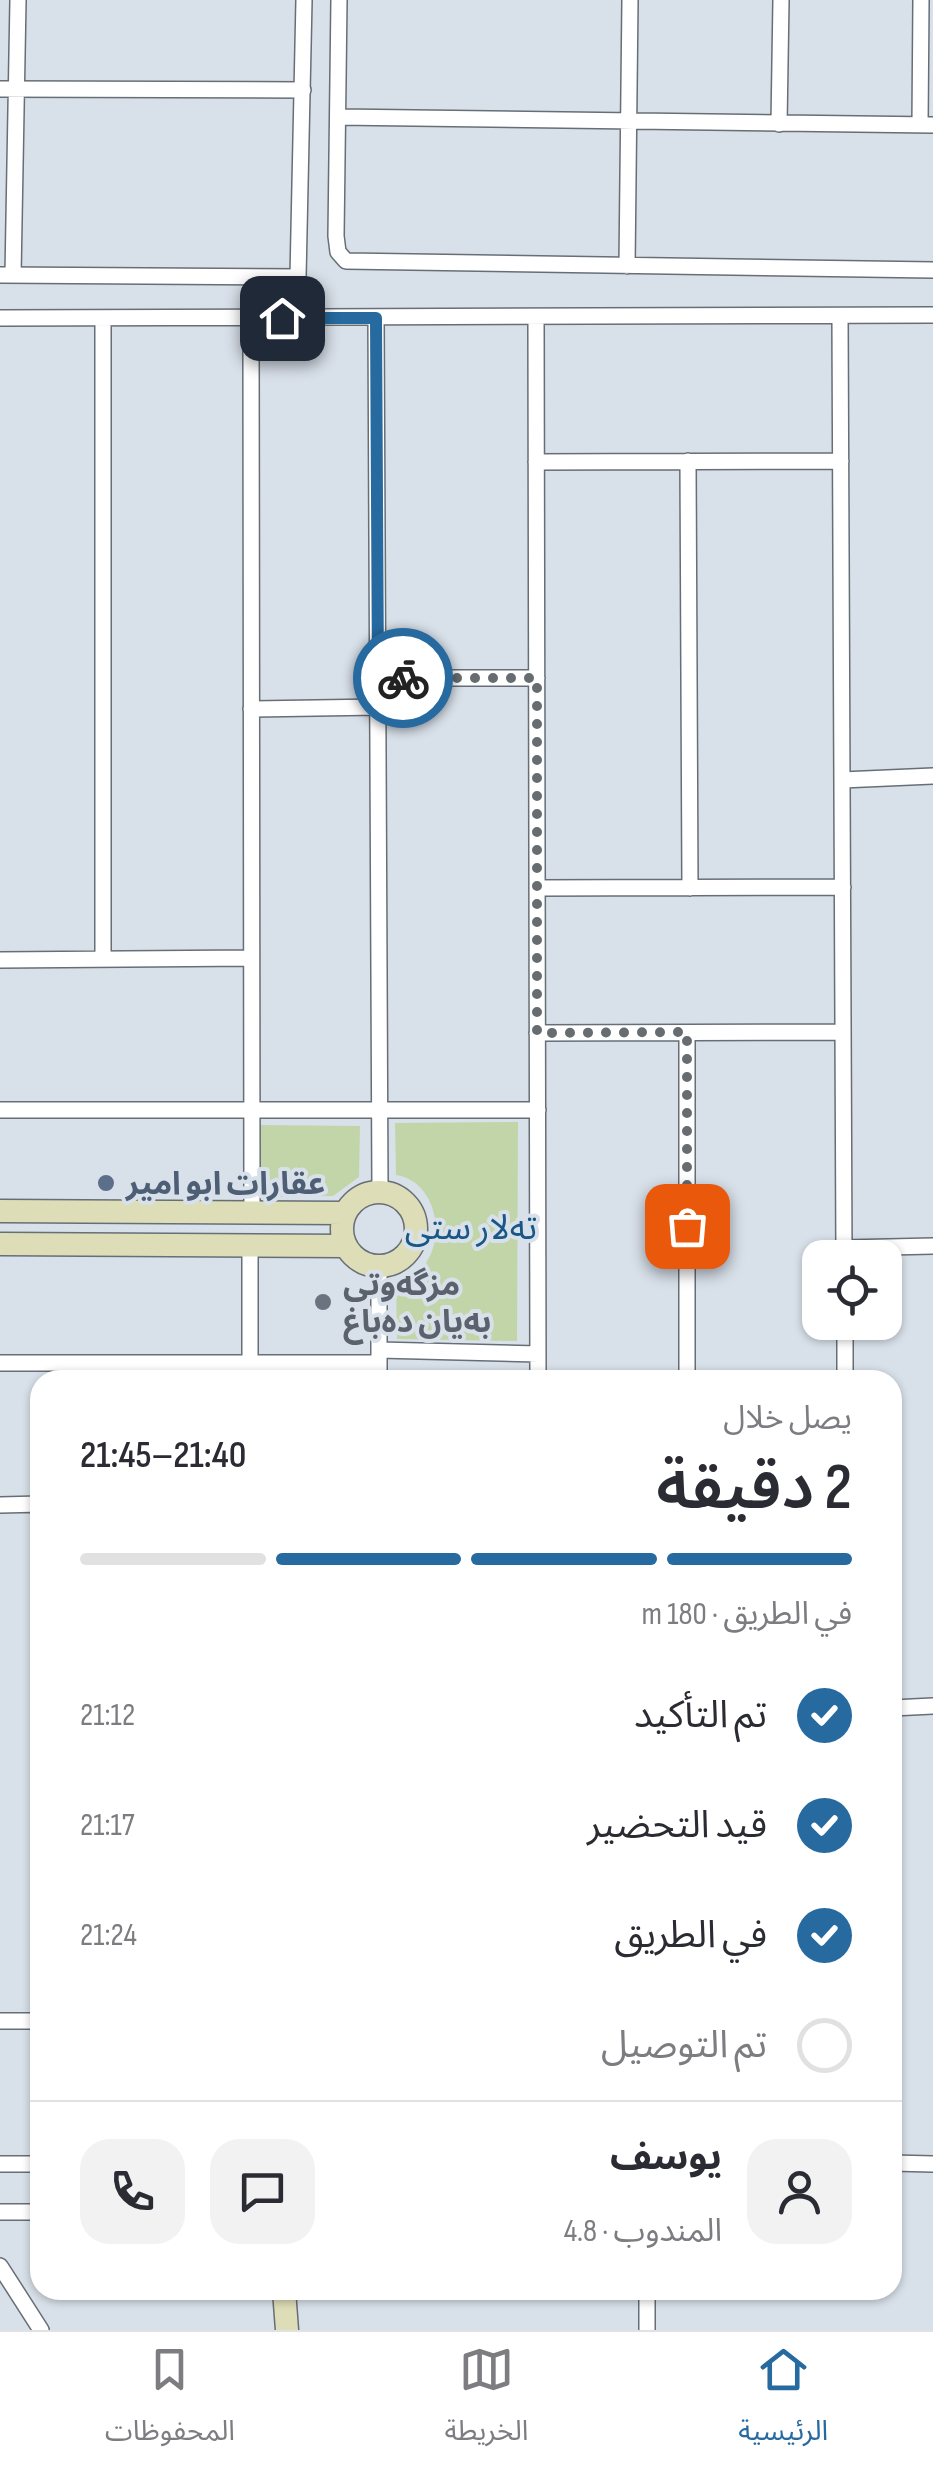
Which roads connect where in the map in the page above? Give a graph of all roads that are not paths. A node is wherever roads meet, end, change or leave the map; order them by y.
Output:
1 (18, 0) edge
2 (304, 0) edge
3 (339, 0) edge
4 (630, 0) edge
5 (781, 0) edge
6 (921, 0) edge
7 (9, 89) edge
8 (303, 90) junction
9 (338, 117) junction
10 (629, 122) junction
11 (779, 124) junction
12 (926, 125) edge
13 (627, 266) junction
14 (933, 270) edge
15 (6, 275) edge
16 (840, 316) junction
17 (933, 316) edge
18 (536, 317) junction
19 (0, 318) edge
20 (103, 318) junction
21 (250, 318) junction
22 (376, 318) junction
23 (841, 460) junction
24 (688, 461) junction
25 (536, 462) junction
26 (378, 678) junction
27 (537, 678) junction
28 (378, 707) junction
29 (251, 709) junction
30 (933, 776) edge
31 (842, 780) junction
32 (842, 887) junction
33 (537, 888) junction
34 (690, 888) junction
35 (251, 958) junction
36 (103, 959) junction
37 (0, 960) edge
38 (687, 1032) junction
39 (844, 1032) junction
40 (537, 1033) junction
41 (380, 1109) junction
42 (0, 1110) edge
43 (252, 1110) junction
44 (538, 1110) junction
45 (380, 1192) junction
46 (0, 1212) edge
47 (252, 1212) junction
48 (345, 1213) junction
49 (844, 1240) edge
50 (0, 1244) edge
51 (250, 1245) junction
52 (346, 1246) junction
53 (933, 1246) edge
54 (902, 1248) edge
55 (379, 1267) junction
56 (844, 1340) edge
57 (538, 1354) junction
58 (0, 1363) edge
59 (379, 1364) edge
60 (194, 1370) edge
61 (250, 1370) edge
62 (282, 1370) edge
63 (538, 1370) edge
64 (687, 1370) edge
65 (845, 1370) edge
66 (0, 1504) edge
67 (30, 1504) edge
68 (933, 1706) edge
69 (902, 1708) edge
70 (0, 2021) edge
71 (30, 2021) edge
72 (902, 2163) edge
73 (0, 2164) edge
74 (30, 2164) edge
75 (933, 2164) edge
76 (0, 2212) edge
77 (30, 2212) edge
78 (0, 2266) edge
79 (284, 2300) edge
80 (647, 2300) edge
81 (41, 2330) edge
82 (286, 2330) edge
83 (647, 2330) edge

1 - 7 street
2 - 8 street
3 - 9 street
4 - 10 street
5 - 11 street
6 - 12 street
7 - 8 street
7 - 15 street
8 - 15 street
9 - 10 street
9 - 13 street
10 - 11 street
10 - 13 street
11 - 12 street
13 - 14 street
16 - 17 street
16 - 18 street
16 - 23 street
18 - 22 street
18 - 25 street
19 - 20 street
20 - 21 street
20 - 36 street
21 - 22 street
21 - 29 street
22 - 26 street
23 - 24 street
23 - 31 street
24 - 25 street
24 - 34 street
25 - 27 street
26 - 27 street
26 - 28 street
27 - 33 street
28 - 29 street
28 - 41 street
29 - 35 street
30 - 31 street
31 - 32 street
32 - 34 street
32 - 39 street
33 - 34 street
33 - 40 street
35 - 36 street
35 - 43 street
36 - 37 street
38 - 39 street
38 - 40 street
38 - 64 street
39 - 49 street
40 - 44 street
41 - 43 street
41 - 44 street
41 - 45 street
42 - 43 street
43 - 47 street
44 - 57 street
45 - 48 street
45 - 55 street
46 - 47 street
47 - 48 street
48 - 52 street
50 - 51 street
51 - 52 street
51 - 61 street
52 - 55 street
53 - 54 street
55 - 59 street
56 - 65 street
57 - 59 street
57 - 63 street
58 - 60 street
59 - 62 street
66 - 67 street
68 - 69 street
70 - 71 street
72 - 75 street
73 - 74 street
76 - 77 street
78 - 81 street
79 - 82 street
80 - 83 street

